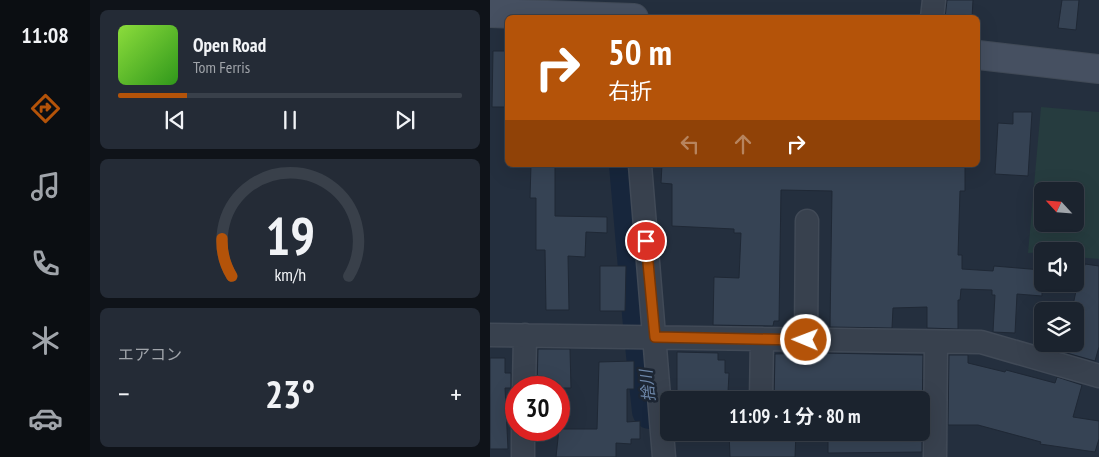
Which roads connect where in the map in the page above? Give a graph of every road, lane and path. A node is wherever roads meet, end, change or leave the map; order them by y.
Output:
1 (934, 0) edge
2 (628, 13) edge
3 (490, 14) edge
4 (932, 15) edge
5 (980, 56) edge
6 (1099, 68) edge
7 (640, 167) edge
8 (807, 221) dead end
9 (490, 334) edge
10 (525, 335) junction
11 (655, 337) junction
12 (762, 339) junction
13 (806, 340) junction
14 (936, 342) junction
15 (524, 376) edge
16 (1099, 376) edge
17 (761, 391) edge
18 (930, 394) edge
19 (930, 425) edge
20 (523, 441) edge
21 (522, 457) edge
22 (664, 457) edge
23 (935, 457) edge

1 - 4 street
2 - 3 street
5 - 6 street
7 - 11 street
8 - 13 street
9 - 10 street
10 - 11 street
10 - 15 street
11 - 12 street
11 - 22 street
12 - 13 street
12 - 17 street
13 - 14 street
14 - 16 street
14 - 18 street
19 - 23 street
20 - 21 street

